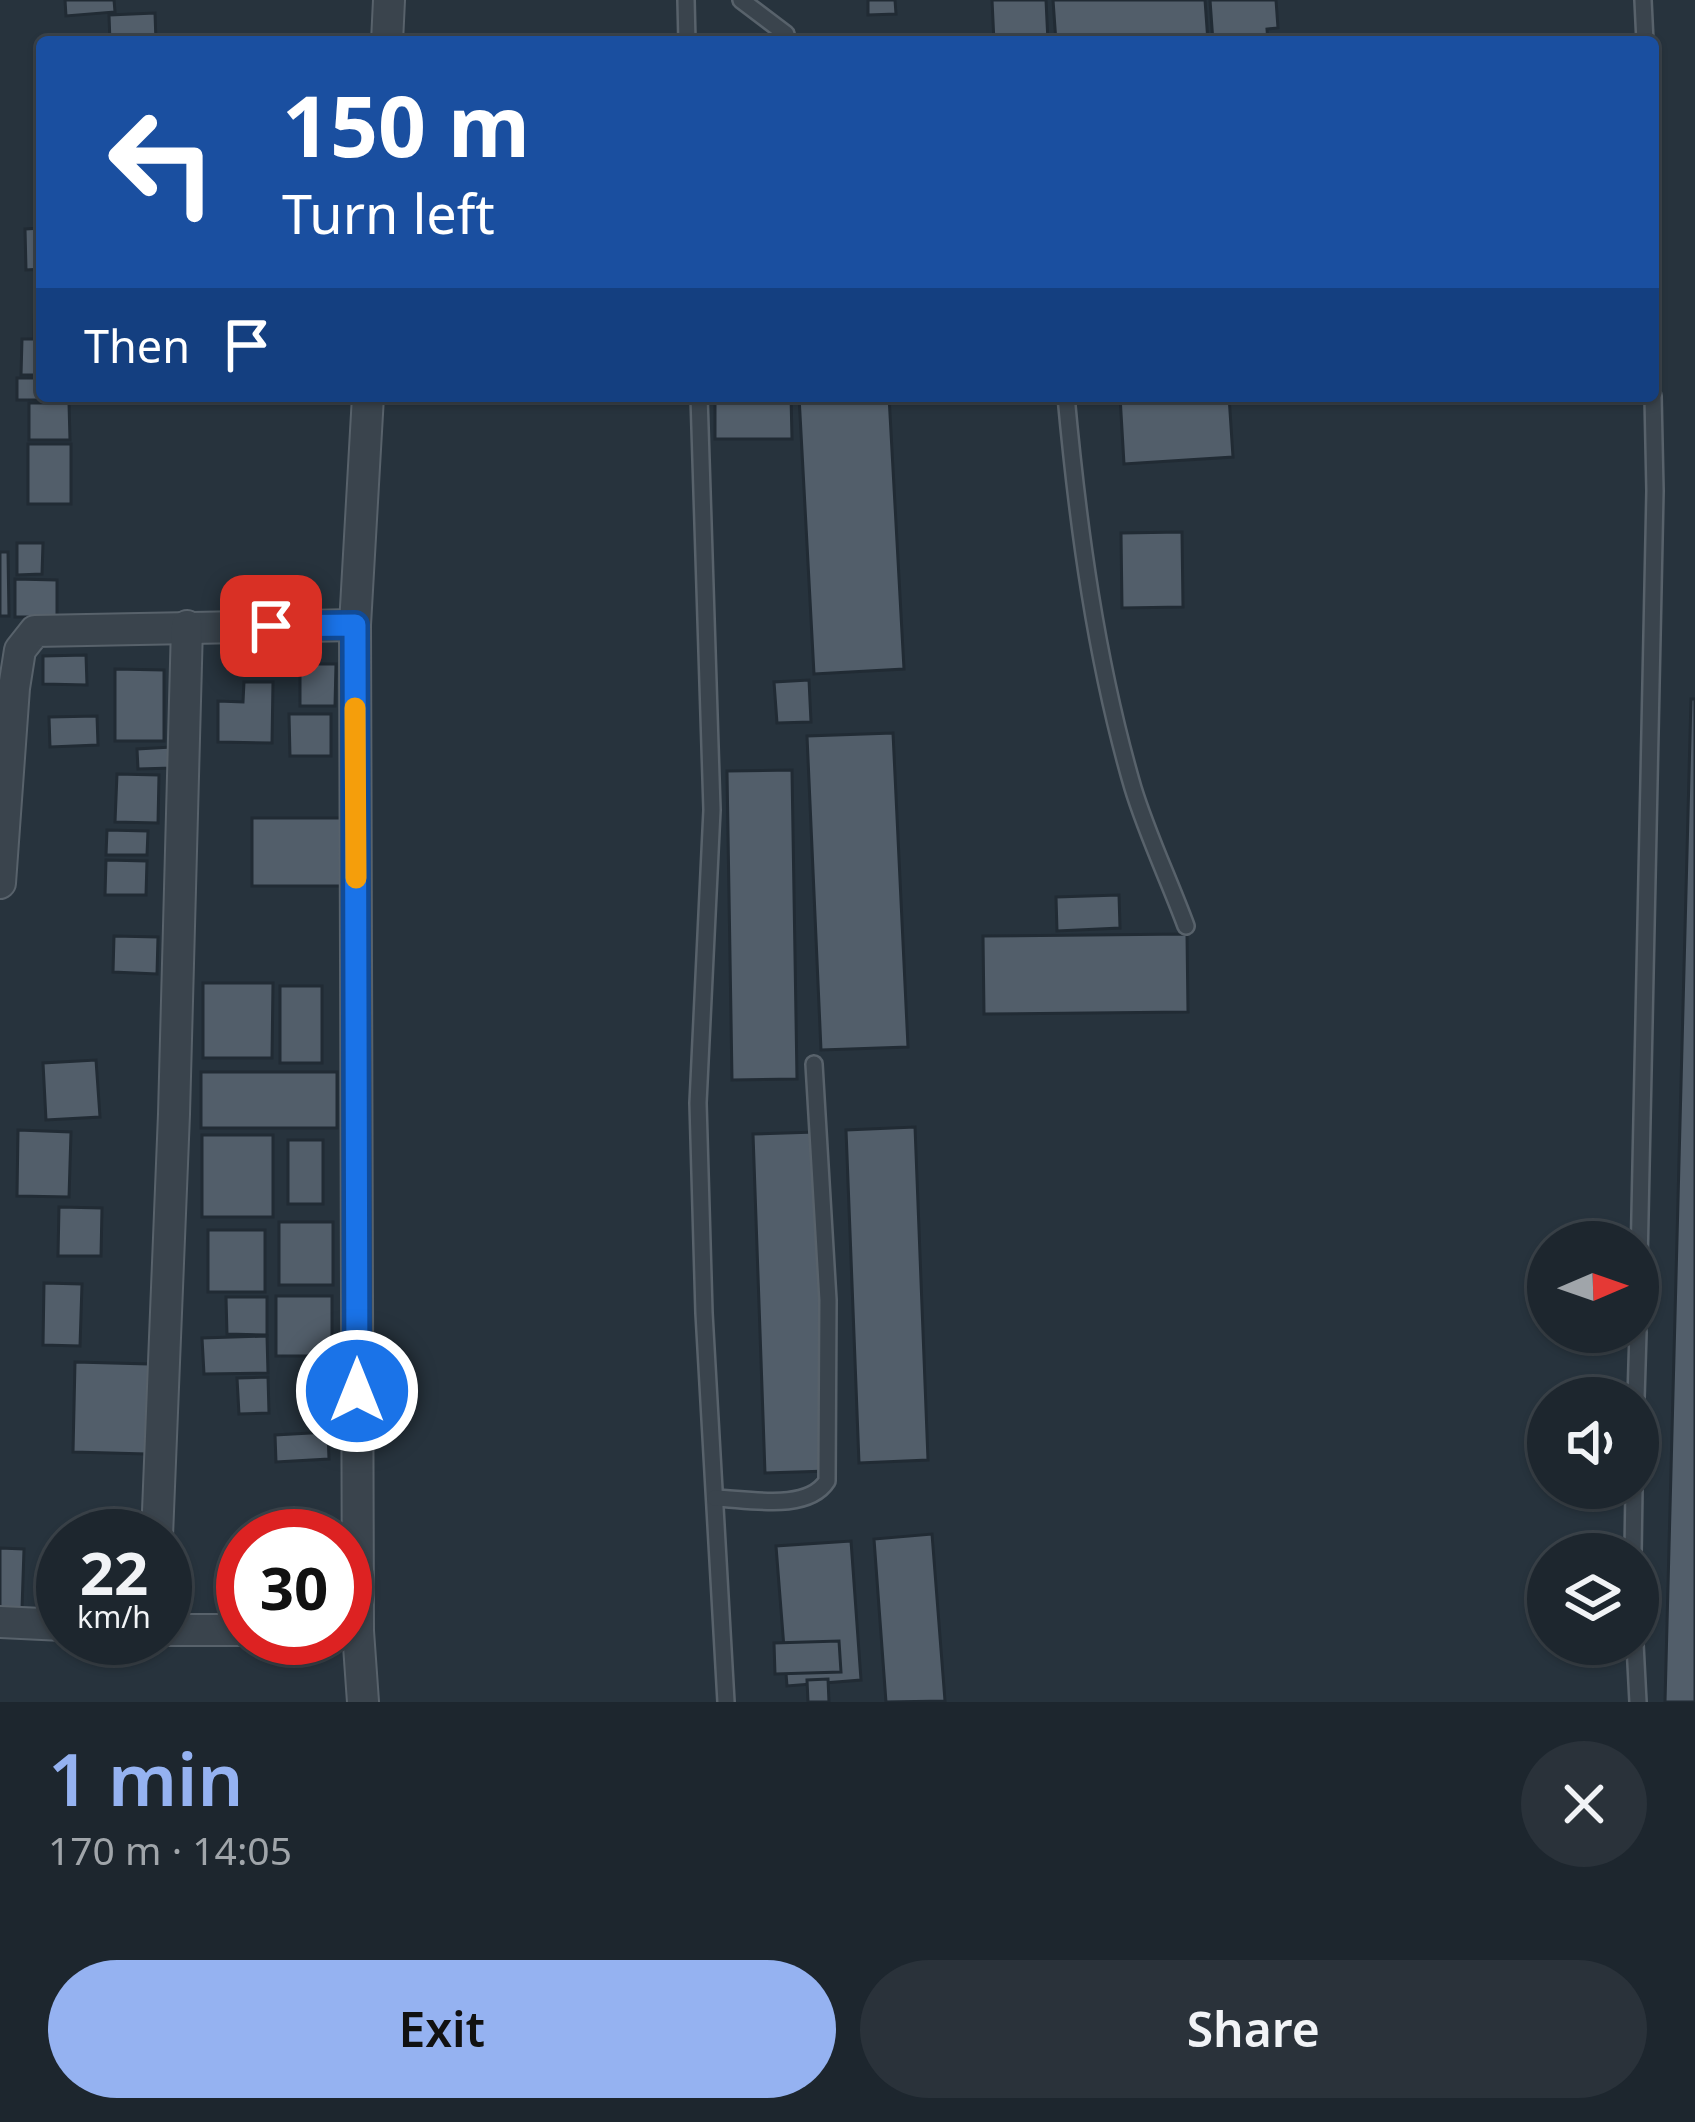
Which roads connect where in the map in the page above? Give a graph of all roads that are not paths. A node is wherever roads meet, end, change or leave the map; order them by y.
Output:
1 (389, 0) edge
2 (686, 0) edge
3 (741, 0) edge
4 (1643, 0) edge
5 (387, 36) edge
6 (687, 36) edge
7 (786, 36) edge
8 (1645, 36) edge
9 (368, 402) edge
10 (700, 402) edge
11 (1067, 402) edge
12 (1653, 402) edge
13 (355, 625) junction
14 (187, 626) junction
15 (0, 883) edge
16 (1186, 926) dead end
17 (814, 1064) dead end
18 (1640, 1221) edge
19 (715, 1498) junction
20 (158, 1509) edge
21 (351, 1509) edge
22 (0, 1622) edge
23 (36, 1624) edge
24 (357, 1665) edge
25 (1636, 1665) edge
26 (363, 1702) edge
27 (726, 1702) edge
28 (1638, 1702) edge

1 - 5 street
2 - 6 lane
3 - 7 lane
4 - 8 lane
9 - 13 street
10 - 19 lane
11 - 16 lane
12 - 18 lane
13 - 14 street
13 - 21 street
14 - 15 street
14 - 20 street
17 - 19 lane
19 - 27 lane
22 - 23 street
24 - 26 street
25 - 28 lane

